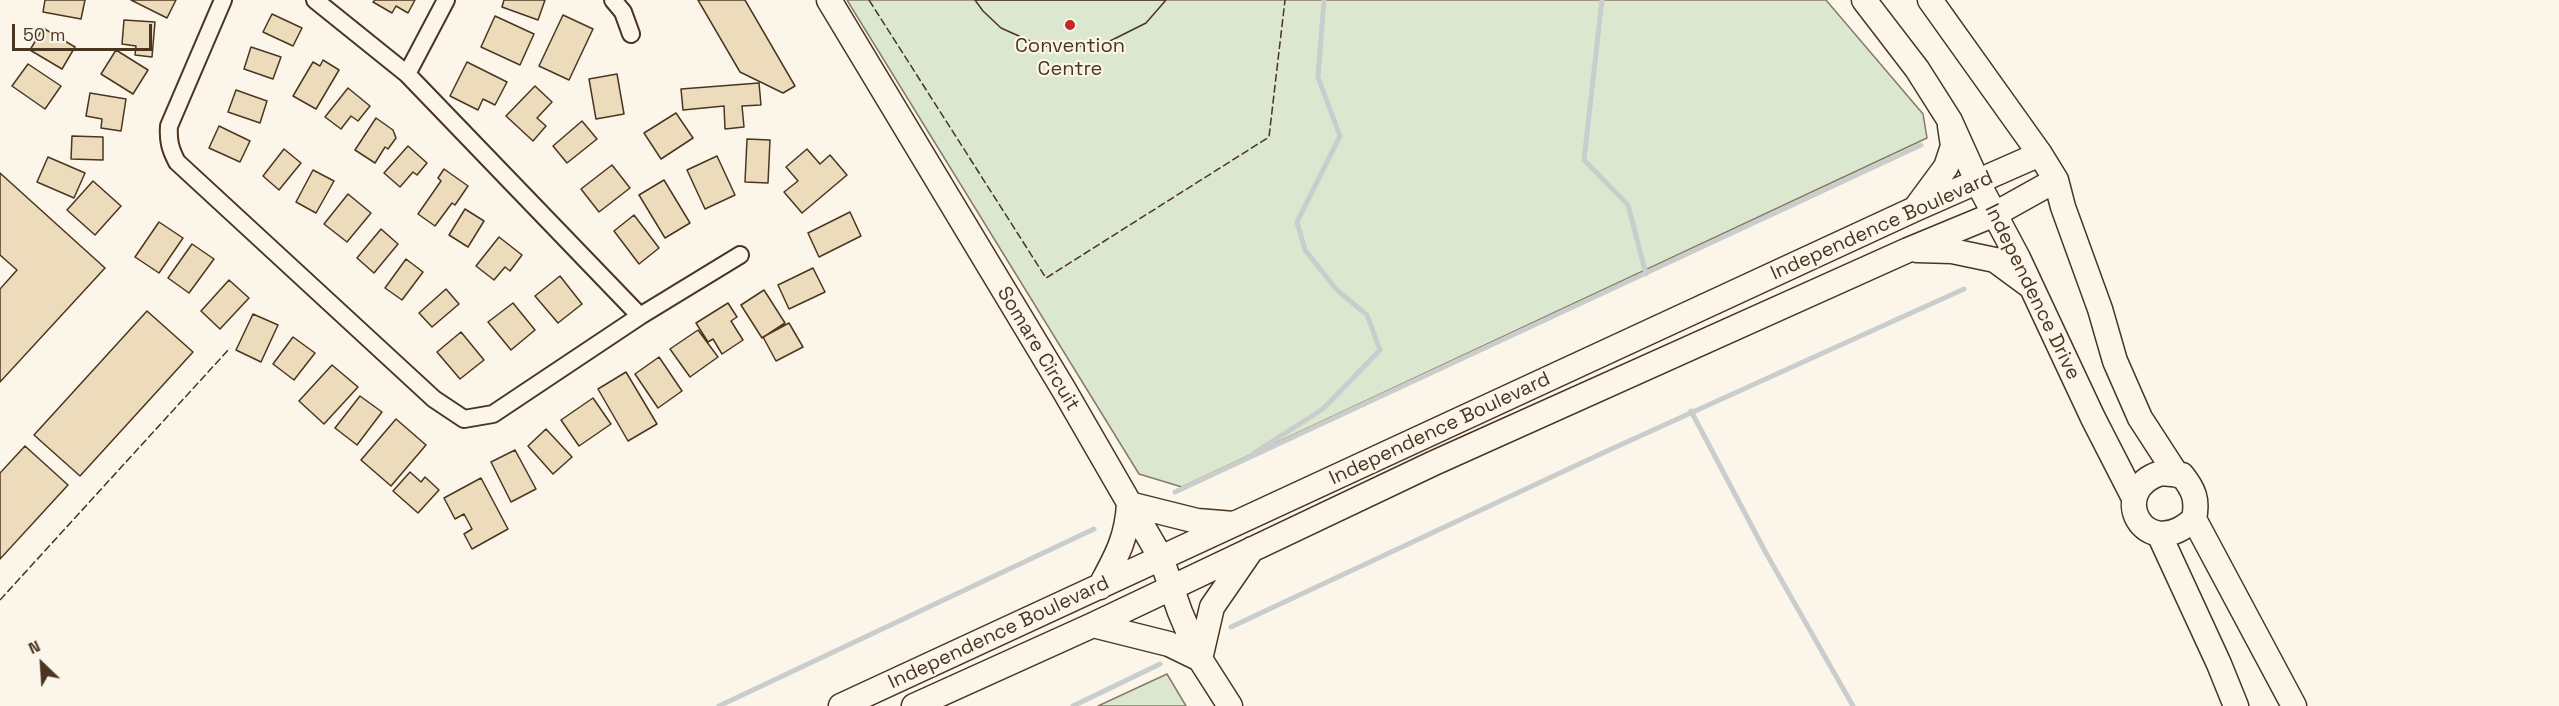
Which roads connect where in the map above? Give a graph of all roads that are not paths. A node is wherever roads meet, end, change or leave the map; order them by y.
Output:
1 (224, 0) edge
2 (315, 0) edge
3 (446, 0) edge
4 (613, 0) edge
5 (829, 0) edge
6 (1864, 0) edge
7 (1872, 0) edge
8 (1930, 0) edge
9 (1882, 24) junction
10 (631, 34) dead end
11 (407, 74) junction
12 (1950, 122) junction
13 (2040, 154) junction
14 (2056, 180) junction
15 (1978, 183) junction
16 (1915, 209) junction
17 (1995, 214) junction
18 (1908, 250) junction
19 (740, 255) dead end
20 (2031, 287) junction
21 (640, 316) junction
22 (2177, 475) junction
23 (2134, 498) junction
24 (1129, 504) junction
25 (2194, 519) junction
26 (1237, 524) junction
27 (2159, 534) junction
28 (1252, 549) junction
29 (1161, 558) junction
30 (1171, 586) junction
31 (1100, 587) junction
32 (1093, 625) junction
33 (1200, 659) junction
34 (841, 706) edge
35 (914, 706) edge
36 (1230, 706) edge
37 (2236, 706) edge
38 (2294, 706) edge

1 - 21 street
2 - 11 street
3 - 11 street
4 - 10 street
5 - 24 street, Somare Circuit
6 - 9 street, Independence Drive
7 - 9 street
8 - 13 street
9 - 12 street, Independence Drive
11 - 21 street
12 - 15 street, Independence Drive
12 - 16 street
13 - 14 street
13 - 15 street, Independence Boulevard
14 - 17 street, Independence Boulevard
14 - 22 street
15 - 16 street, Independence Boulevard
15 - 17 street, Independence Drive
16 - 26 street, Independence Boulevard
17 - 18 street, Independence Boulevard
17 - 20 street, Independence Drive
18 - 20 street
18 - 28 street, Independence Boulevard
19 - 21 street
20 - 23 street, Independence Drive
22 - 23 street
22 - 25 street
23 - 27 street, Independence Drive
24 - 26 street
24 - 29 street, Somare Circuit
24 - 31 street
25 - 27 street
25 - 38 street
26 - 29 street, Independence Boulevard
27 - 37 street, Independence Drive
28 - 30 street, Independence Boulevard
28 - 33 street
29 - 30 street, Somare Circuit
29 - 31 street, Independence Boulevard
30 - 32 street, Independence Boulevard
30 - 33 street, Somare Circuit
31 - 34 street, Independence Boulevard
32 - 33 street
32 - 35 street, Independence Boulevard
33 - 36 street, Somare Circuit

